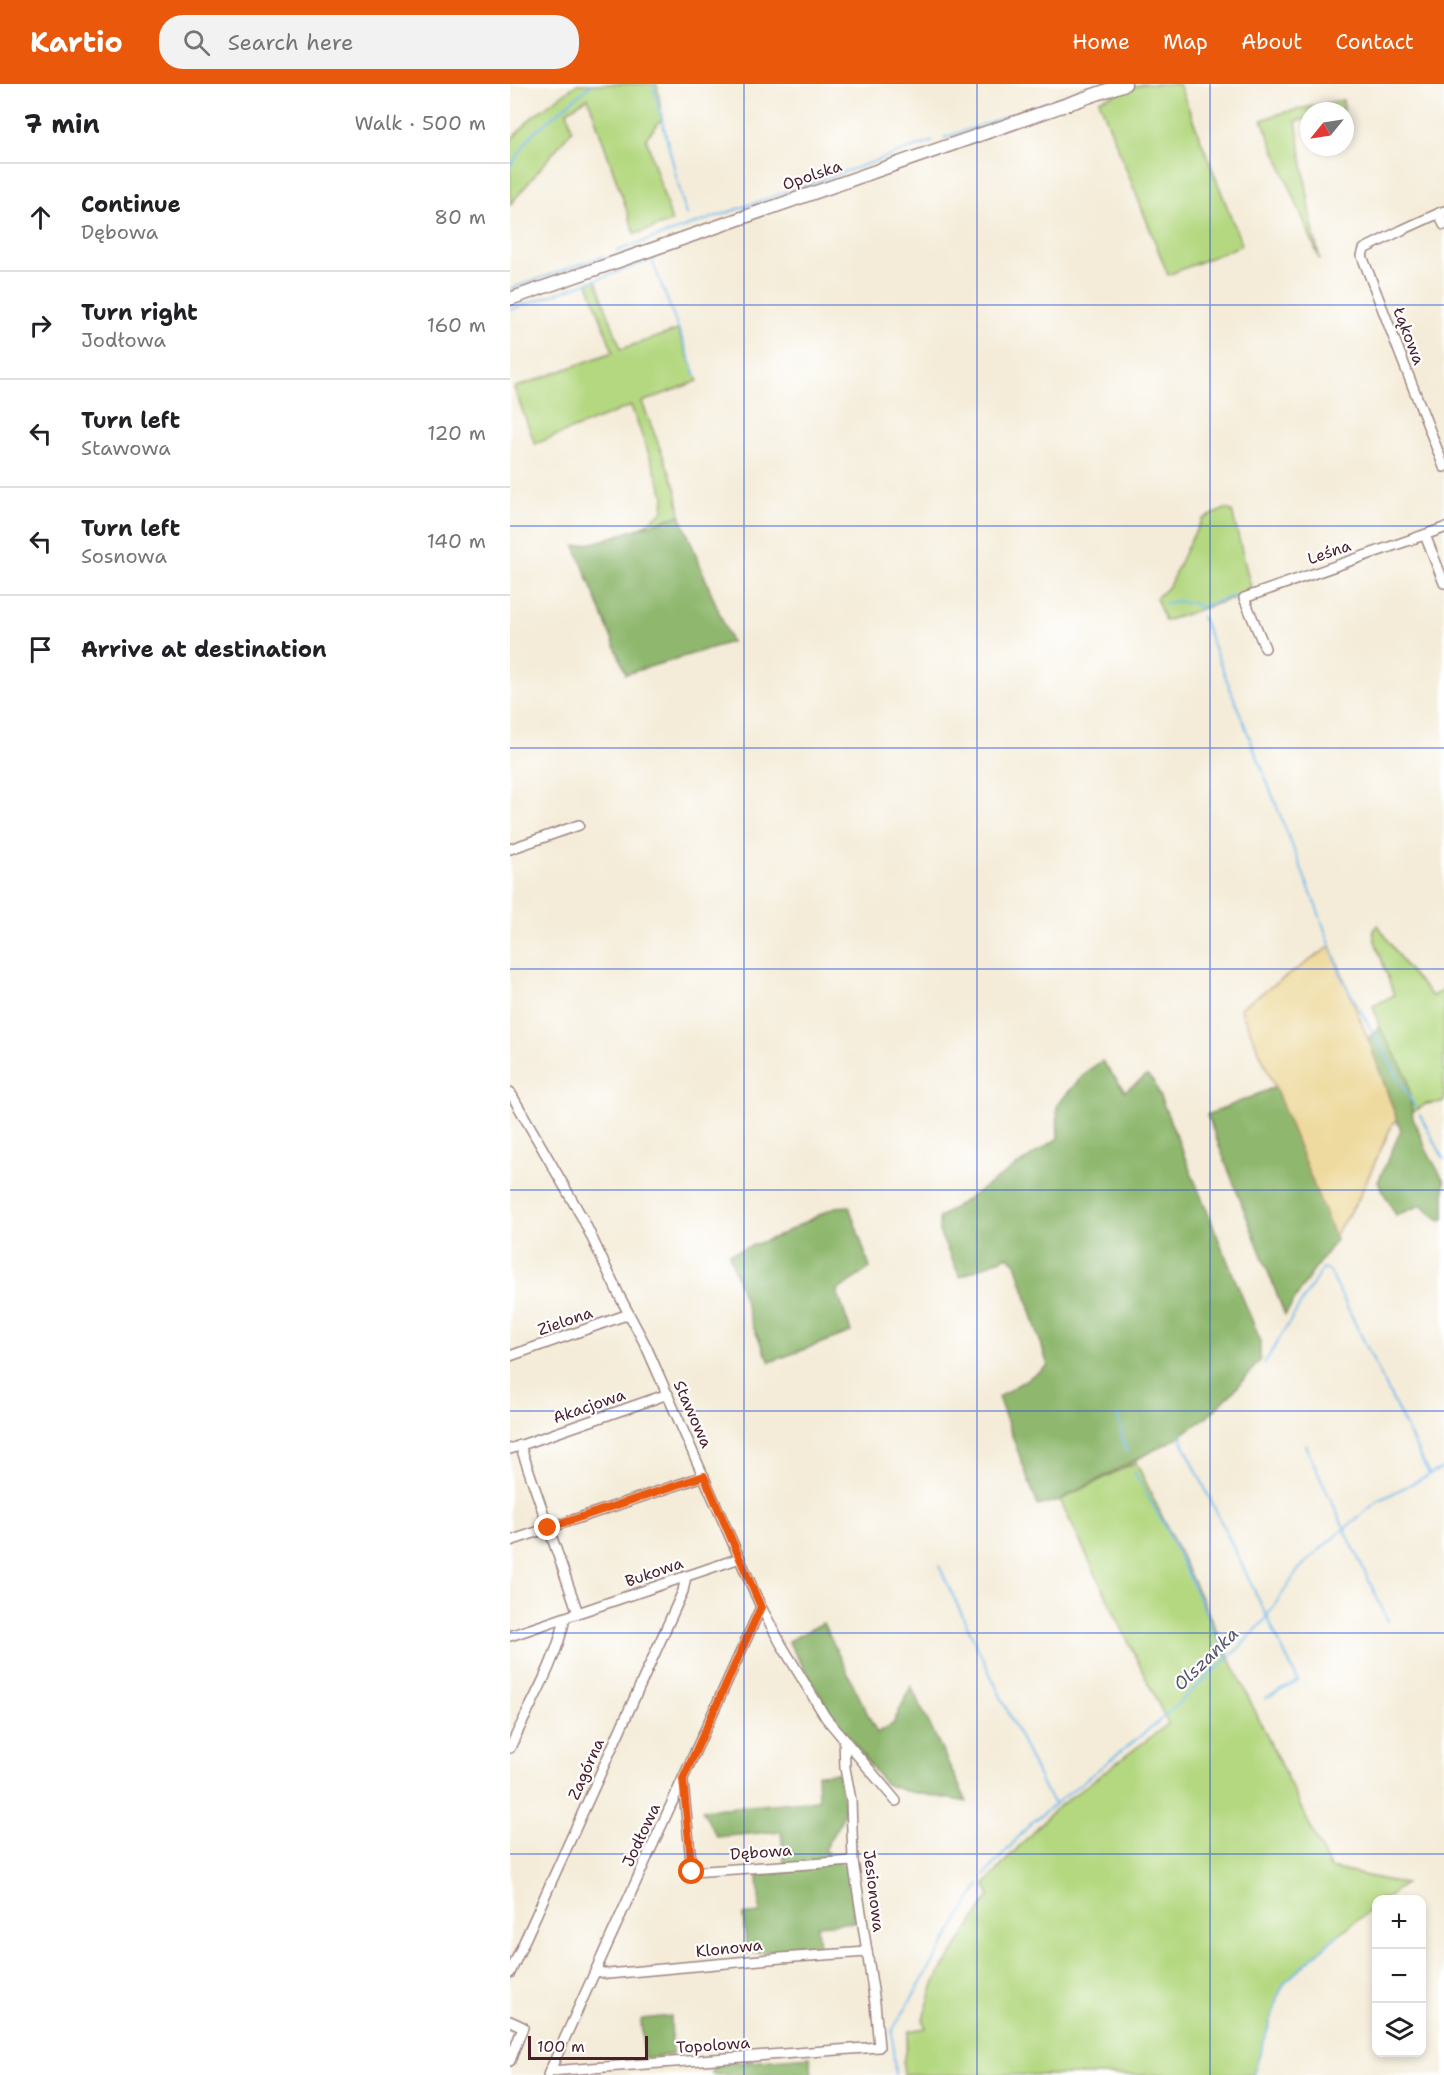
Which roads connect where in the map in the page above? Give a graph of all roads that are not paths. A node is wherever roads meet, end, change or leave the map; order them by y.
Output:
1 (1125, 84) edge
2 (1442, 212) edge
3 (1444, 225) edge
4 (510, 299) edge
5 (1444, 467) edge
6 (1444, 528) edge
7 (1425, 535) junction
8 (1444, 583) edge
9 (1264, 648) dead end
10 (579, 825) dead end
11 (510, 849) edge
12 (510, 1093) edge
13 (629, 1314) junction
14 (510, 1356) edge
15 (668, 1394) junction
16 (520, 1445) junction
17 (510, 1449) edge
18 (704, 1476) junction
19 (548, 1528) junction
20 (510, 1541) edge
21 (740, 1558) junction
22 (686, 1576) junction
23 (761, 1607) junction
24 (578, 1613) junction
25 (565, 1618) junction
26 (510, 1636) edge
27 (844, 1738) junction
28 (510, 1748) edge
29 (683, 1779) junction
30 (896, 1801) dead end
31 (854, 1861) junction
32 (867, 1952) junction
33 (596, 1971) junction
34 (510, 1973) edge
35 (510, 2021) edge
36 (879, 2047) joint
37 (510, 2061) edge
38 (549, 2073) edge

1 - 4 main road, Opolska
2 - 3 street
2 - 5 street, Łąkowa
6 - 7 street, Leśna
7 - 8 street
7 - 9 street, Leśna
10 - 11 street
12 - 13 street, Stawowa
13 - 14 street, Zielona
13 - 15 street, Stawowa
15 - 16 street, Akacjowa
15 - 18 street, Stawowa
16 - 17 street, Akacjowa
16 - 19 street
18 - 19 street
18 - 21 street, Stawowa
19 - 20 street
19 - 24 street
21 - 22 street, Bukowa
21 - 23 street, Stawowa
22 - 24 street, Bukowa
22 - 34 street, Zagórna
23 - 27 street, Stawowa
23 - 29 street, Jodłowa
24 - 25 street, Bukowa
25 - 26 street, Bukowa
25 - 28 street
27 - 30 street, Stawowa
27 - 31 street, Jesionowa
29 - 31 street, Dębowa
29 - 33 street, Jodłowa
31 - 32 street, Jesionowa
32 - 33 street, Klonowa
32 - 36 street, Jesionowa
33 - 38 street, Jodłowa
35 - 37 street
36 - 38 street, Topolowa

